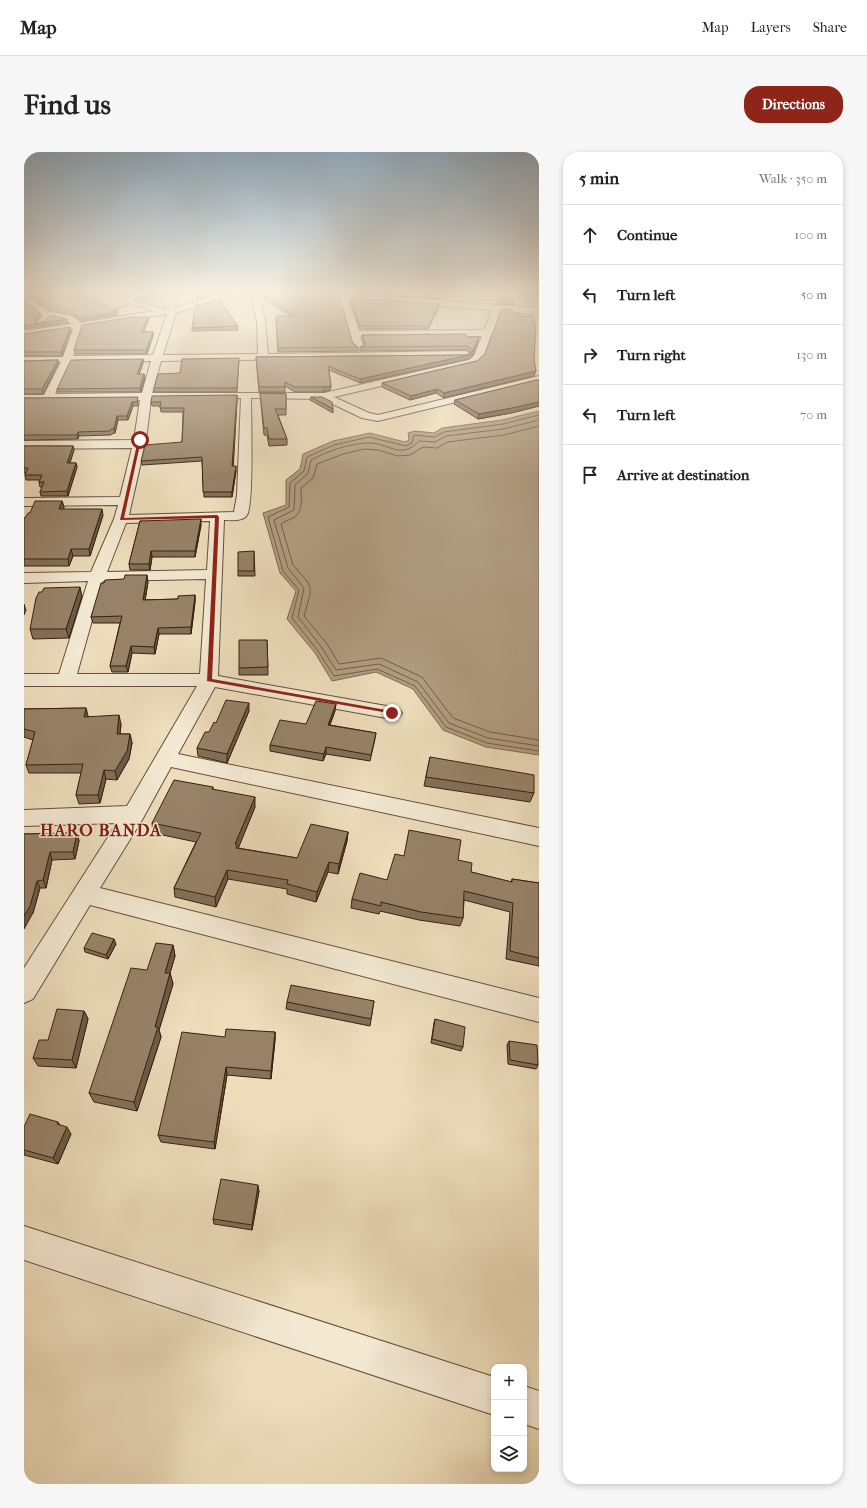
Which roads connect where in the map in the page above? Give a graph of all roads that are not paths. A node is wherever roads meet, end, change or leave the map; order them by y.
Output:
1 (69, 353) edge
2 (159, 353) edge
3 (263, 353) edge
4 (474, 353) edge
5 (480, 353) edge
6 (361, 356) joint
7 (263, 357) junction
8 (157, 358) junction
9 (24, 360) edge
10 (67, 360) junction
11 (539, 379) edge
12 (246, 395) junction
13 (324, 396) junction
14 (146, 397) junction
15 (24, 398) edge
16 (48, 398) junction
17 (139, 444) junction
18 (24, 445) edge
19 (126, 501) junction
20 (24, 502) edge
21 (217, 517) junction
22 (121, 519) junction
23 (214, 574) junction
24 (97, 576) junction
25 (24, 578) edge
26 (24, 680) edge
27 (66, 680) junction
28 (209, 680) junction
29 (392, 713) dead end
30 (166, 758) junction
31 (134, 814) junction
32 (24, 818) edge
33 (539, 837) edge
34 (84, 894) junction
35 (24, 991) edge
36 (539, 1010) edge
37 (24, 1243) edge
38 (491, 1395) edge
39 (527, 1406) edge
40 (539, 1410) edge

1 - 10 street
2 - 8 street
3 - 7 street
4 - 6 street
5 - 13 street
6 - 7 street
7 - 8 street
8 - 10 street
8 - 14 street
9 - 10 street
10 - 16 street
11 - 13 street
12 - 13 street
12 - 14 street
12 - 21 street
14 - 16 street
14 - 17 street
15 - 16 street
17 - 18 street
17 - 19 street
19 - 20 street
19 - 22 street
21 - 22 street
21 - 23 street
22 - 24 street
23 - 24 street
23 - 28 street
24 - 25 street
24 - 27 street
26 - 27 street
27 - 28 street
28 - 29 street
28 - 30 street
30 - 31 street
30 - 33 street
31 - 32 street
31 - 34 street
34 - 35 street
34 - 36 street
37 - 38 street
39 - 40 street

